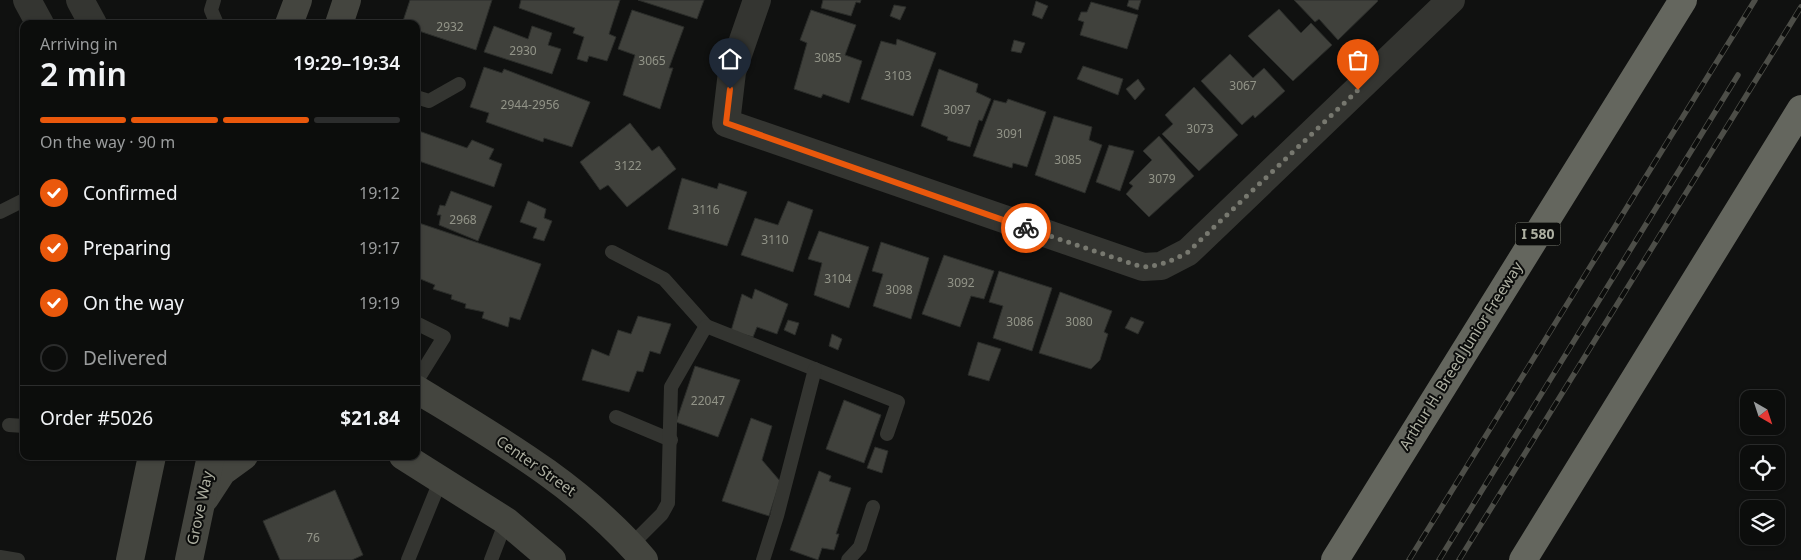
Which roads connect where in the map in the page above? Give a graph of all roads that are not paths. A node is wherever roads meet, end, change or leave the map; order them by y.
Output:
1 (27, 0) edge
2 (80, 0) edge
3 (214, 0) edge
4 (298, 0) edge
5 (347, 0) edge
6 (756, 0) edge
7 (1683, 0) edge
8 (1442, 3) edge
9 (38, 20) edge
10 (90, 20) edge
11 (215, 20) edge
12 (290, 20) edge
13 (340, 20) edge
14 (459, 84) dead end
15 (420, 98) edge
16 (1801, 109) edge
17 (20, 202) edge
18 (0, 212) edge
19 (612, 252) dead end
20 (420, 325) edge
21 (706, 326) junction
22 (815, 368) junction
23 (420, 376) edge
24 (420, 391) edge
25 (616, 417) dead end
26 (10, 425) dead end
27 (20, 426) edge
28 (887, 434) dead end
29 (671, 440) junction
30 (151, 460) edge
31 (210, 460) edge
32 (238, 460) edge
33 (401, 460) edge
34 (421, 467) edge
35 (199, 507) junction
36 (873, 507) dead end
37 (506, 521) junction
38 (637, 552) edge
39 (0, 557) edge
40 (18, 560) edge
41 (130, 560) edge
42 (189, 560) edge
43 (408, 560) edge
44 (492, 560) edge
45 (552, 560) edge
46 (763, 560) edge
47 (848, 560) edge
48 (1335, 560) edge
49 (1523, 560) edge

1 - 9 street
2 - 10 street
3 - 11 lane
4 - 12 main road
5 - 13 main road
6 - 8 street
7 - 48 highway, Arthur H. Breed Junior Freeway / I 580
14 - 15 lane
16 - 49 highway
17 - 18 lane
19 - 21 lane
20 - 23 lane
21 - 22 lane
21 - 29 lane
22 - 28 lane
22 - 46 lane
24 - 38 main road, Center Street
25 - 29 lane
26 - 27 lane
29 - 38 lane
30 - 41 main road
31 - 35 main road, Grove Way
32 - 35 main road
33 - 34 main road
34 - 37 main road
34 - 43 lane
35 - 42 main road, Grove Way
36 - 47 lane
37 - 44 lane
37 - 45 main road
39 - 40 lane

